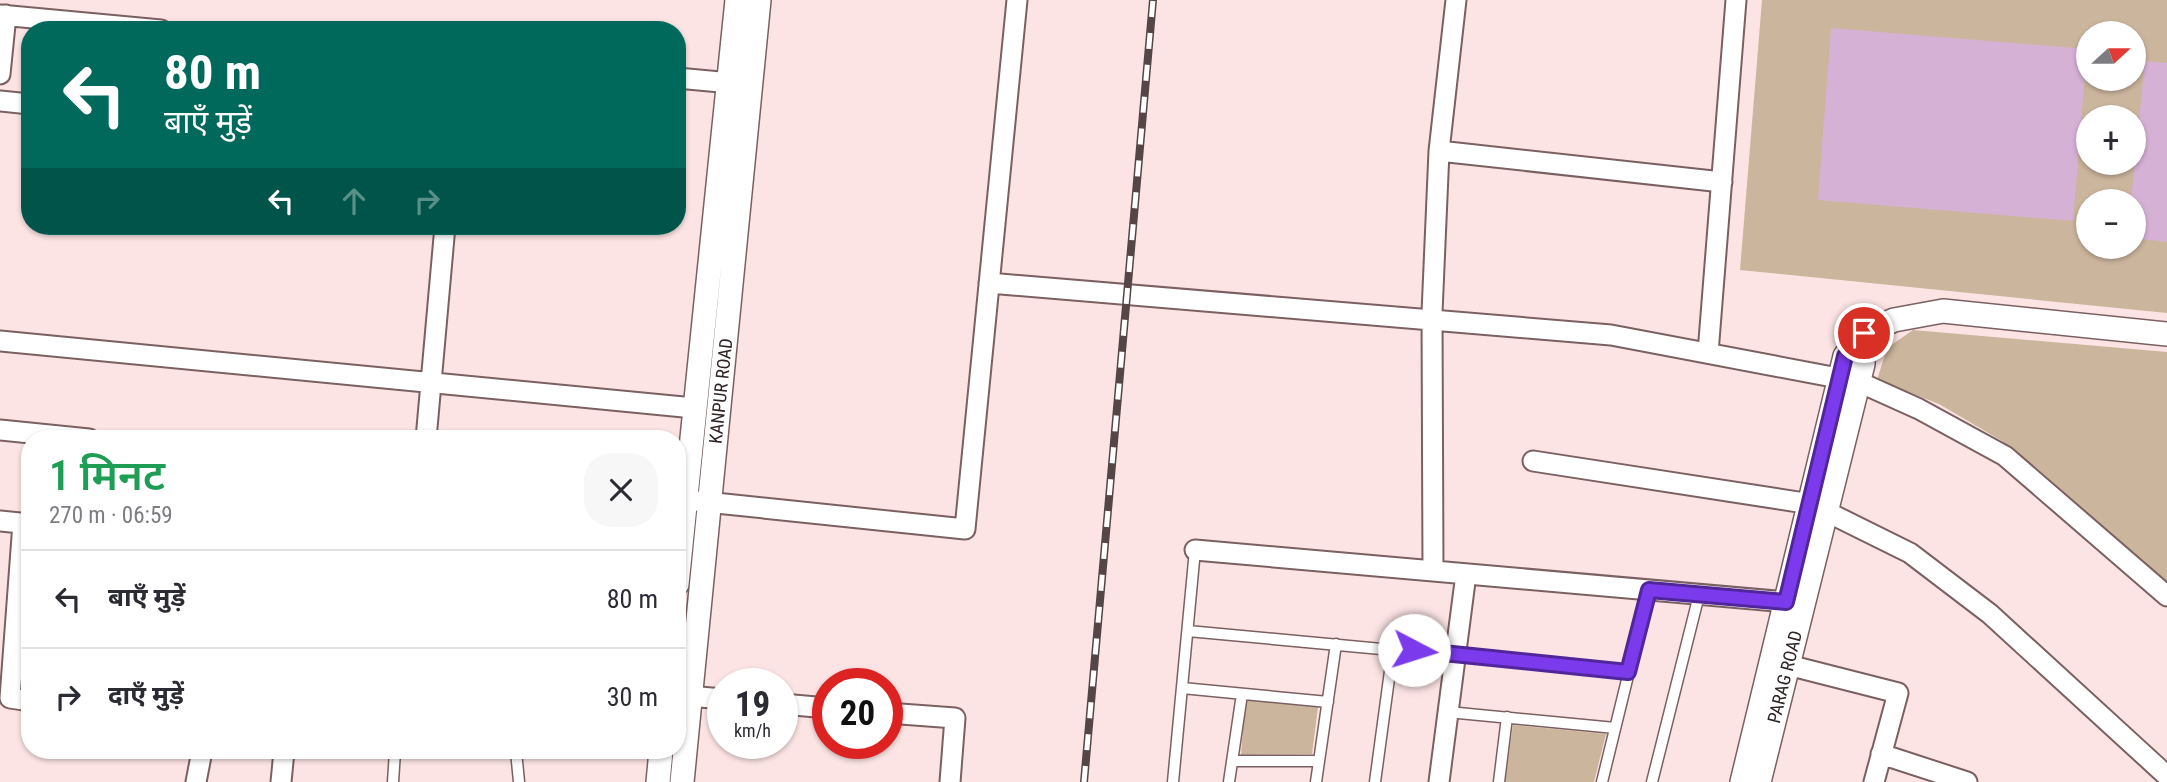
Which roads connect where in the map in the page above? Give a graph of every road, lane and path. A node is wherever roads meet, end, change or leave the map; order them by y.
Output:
1 (737, 0) edge
2 (759, 0) edge
3 (1017, 0) edge
4 (1456, 0) edge
5 (1736, 0) edge
6 (3, 15) edge
7 (66, 21) edge
8 (0, 74) edge
9 (686, 79) edge
10 (740, 84) junction
11 (0, 101) edge
12 (21, 103) edge
13 (1439, 151) junction
14 (1722, 182) junction
15 (443, 235) edge
16 (989, 284) junction
17 (1433, 320) junction
18 (2167, 334) edge
19 (0, 341) edge
20 (1708, 353) junction
21 (1849, 380) junction
22 (431, 383) junction
23 (694, 408) junction
24 (0, 430) edge
25 (427, 430) edge
26 (21, 432) edge
27 (1533, 461) dead end
28 (686, 464) edge
29 (686, 500) edge
30 (710, 502) junction
31 (1819, 508) junction
32 (0, 521) edge
33 (21, 523) edge
34 (1195, 550) joint
35 (1433, 571) junction
36 (1466, 574) junction
37 (21, 578) edge
38 (1649, 590) junction
39 (1699, 595) junction
40 (2167, 596) edge
41 (1795, 603) junction
42 (1188, 631) junction
43 (1336, 644) junction
44 (1393, 649) junction
45 (1456, 654) junction
46 (1788, 664) junction
47 (1628, 672) junction
48 (686, 681) edge
49 (1182, 688) junction
50 (1242, 694) junction
51 (686, 696) edge
52 (707, 698) edge
53 (21, 700) edge
54 (1328, 702) junction
55 (1448, 712) junction
56 (903, 714) edge
57 (1507, 717) junction
58 (1615, 728) junction
59 (1881, 754) junction
60 (200, 759) edge
61 (283, 759) edge
62 (394, 759) edge
63 (517, 759) edge
64 (660, 759) edge
65 (683, 759) edge
66 (1232, 761) junction
67 (1319, 761) junction
68 (2167, 776) edge
69 (196, 782) edge
70 (281, 782) edge
71 (393, 782) edge
72 (519, 782) edge
73 (658, 782) edge
74 (682, 782) edge
75 (950, 782) edge
76 (1173, 782) edge
77 (1229, 782) edge
78 (1316, 782) edge
79 (1375, 782) edge
80 (1439, 782) edge
81 (1499, 782) edge
82 (1602, 782) edge
83 (1652, 782) edge
84 (1742, 782) edge
85 (1759, 782) edge
86 (1874, 782) edge
87 (1967, 782) edge

1 - 10 street
2 - 10 street, KANPUR ROAD
3 - 16 street
4 - 13 street
5 - 14 street
6 - 7 street
6 - 8 street
9 - 10 street
10 - 23 street
10 - 30 street, KANPUR ROAD
11 - 12 street
13 - 14 street
13 - 17 street
14 - 20 street
15 - 22 street
16 - 17 street
16 - 30 street
17 - 20 street
17 - 35 street
18 - 21 street, PARAG ROAD
19 - 22 street
20 - 21 street
21 - 31 street, PARAG ROAD
21 - 40 street
22 - 23 street
22 - 25 street
23 - 28 street
24 - 26 street
27 - 31 street
29 - 30 street
30 - 48 street, KANPUR ROAD
31 - 41 street, PARAG ROAD
31 - 68 street
32 - 33 street
34 - 35 street
34 - 42 lane
35 - 36 street
36 - 38 street
36 - 45 street
37 - 53 street
38 - 39 street
38 - 47 lane
39 - 41 street
39 - 83 lane
41 - 46 street, PARAG ROAD
41 - 84 street, PARAG ROAD
42 - 43 lane
42 - 49 lane
43 - 44 lane
43 - 54 lane
44 - 45 lane
44 - 79 lane
45 - 47 lane
45 - 55 street
46 - 59 street
46 - 85 street, PARAG ROAD
47 - 58 lane
49 - 50 lane
49 - 76 lane
50 - 54 lane
50 - 66 lane
51 - 52 street
54 - 67 lane
55 - 57 lane
55 - 80 street
56 - 75 street
57 - 58 lane
57 - 81 lane
58 - 82 lane
59 - 86 street
59 - 87 street
60 - 69 street
61 - 70 street
62 - 71 lane
63 - 72 lane
64 - 73 street
65 - 74 street, KANPUR ROAD
66 - 67 lane
66 - 77 lane
67 - 78 lane

